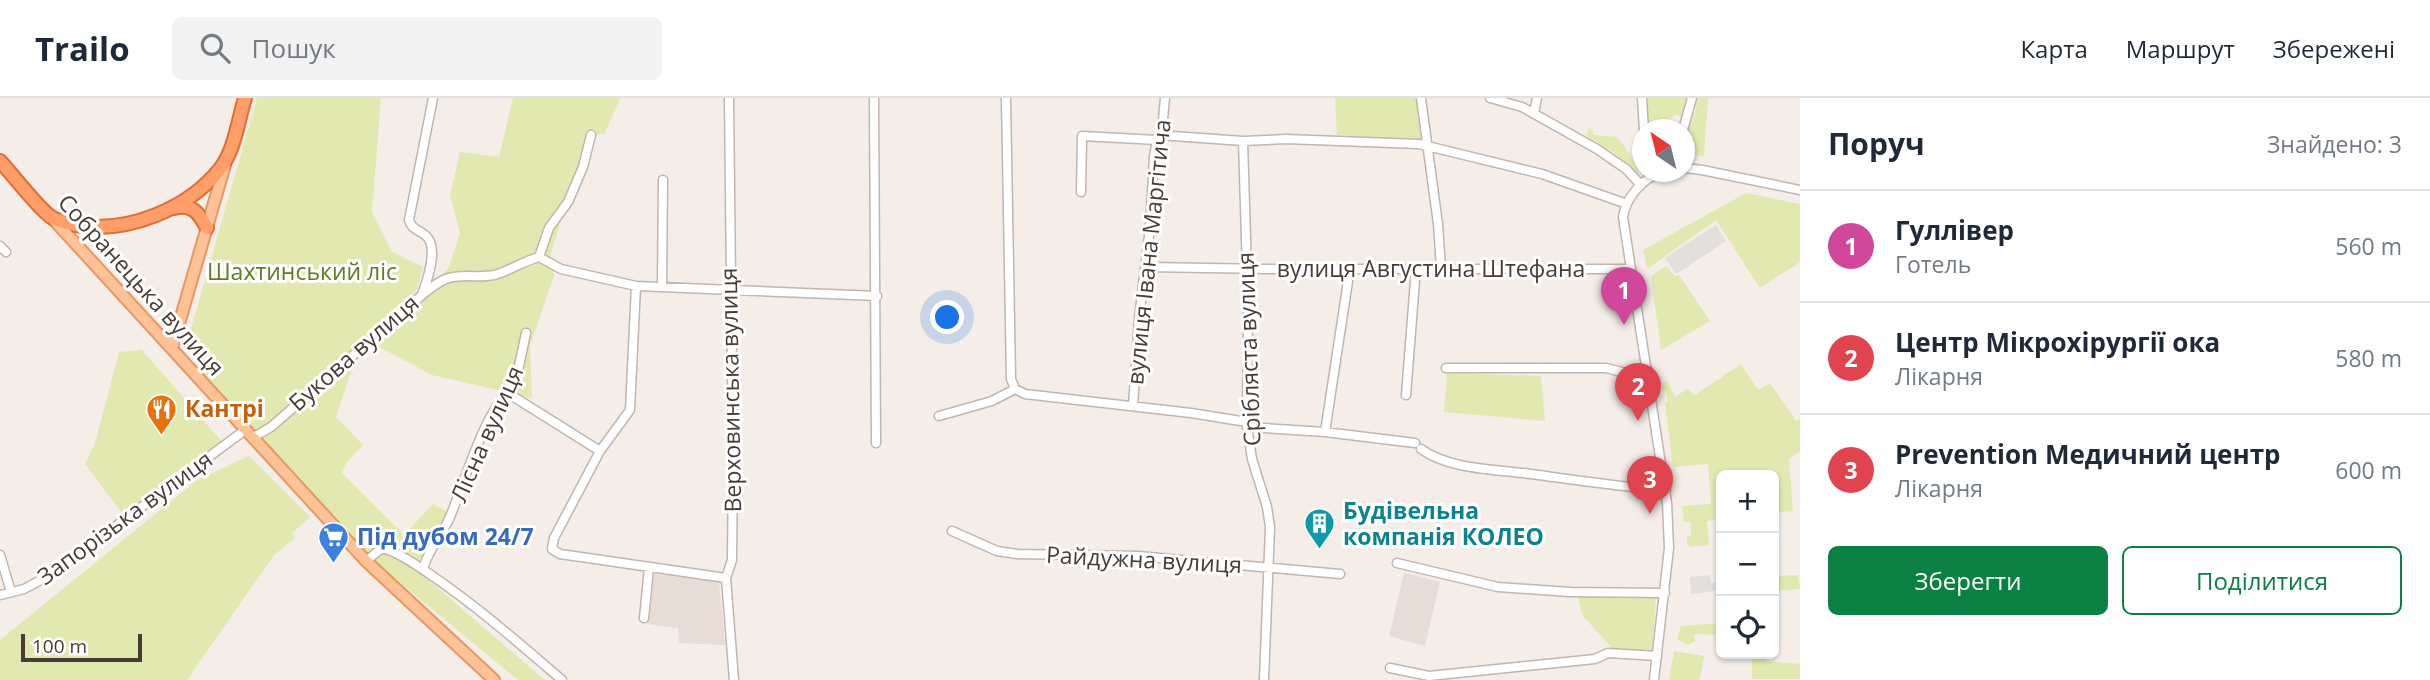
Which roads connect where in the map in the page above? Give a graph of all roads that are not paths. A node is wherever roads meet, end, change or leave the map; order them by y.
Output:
1 (245, 98) edge
2 (433, 98) edge
3 (729, 98) edge
4 (874, 98) edge
5 (1006, 98) edge
6 (1166, 98) edge
7 (1421, 98) edge
8 (1490, 98) edge
9 (1537, 98) edge
10 (1642, 98) edge
11 (1692, 98) edge
12 (1534, 113) junction
13 (1643, 119) edge
14 (1686, 119) edge
15 (591, 135) dead end
16 (1158, 138) junction
17 (1243, 141) junction
18 (1427, 145) junction
19 (227, 159) junction
20 (0, 161) edge
21 (1695, 169) edge
22 (663, 180) dead end
23 (1645, 182) edge
24 (1641, 185) junction
25 (1800, 190) edge
26 (1081, 192) dead end
27 (1627, 204) junction
28 (164, 212) junction
29 (51, 217) junction
30 (207, 228) junction
31 (540, 257) junction
32 (1147, 267) junction
33 (1247, 268) junction
34 (1350, 268) junction
35 (1416, 268) junction
36 (1441, 268) junction
37 (1631, 269) junction
38 (430, 273) junction
39 (443, 280) junction
40 (636, 286) junction
41 (662, 287) junction
42 (729, 288) junction
43 (422, 295) junction
44 (877, 296) junction
45 (526, 333) dead end
46 (172, 348) junction
47 (1446, 368) dead end
48 (1648, 370) junction
49 (1014, 389) junction
50 (508, 395) junction
51 (1406, 395) dead end
52 (1133, 406) junction
53 (939, 416) dead end
54 (1247, 425) junction
55 (1325, 432) junction
56 (249, 434) junction
57 (876, 443) dead end
58 (600, 451) junction
59 (1665, 489) junction
60 (951, 531) dead end
61 (0, 555) edge
62 (366, 561) junction
63 (1397, 563) dead end
64 (649, 568) junction
65 (423, 569) junction
66 (1268, 569) junction
67 (1340, 574) dead end
68 (726, 578) junction
69 (11, 592) junction
70 (1665, 593) junction
71 (0, 595) edge
72 (644, 618) dead end
73 (1657, 656) junction
74 (1390, 668) dead end
75 (494, 680) edge
76 (562, 680) edge
77 (734, 680) edge
78 (1264, 680) edge
79 (1654, 680) edge

1 - 19 highway
2 - 38 street, Букова вулиця
3 - 42 street, Верховинська вулиця
4 - 44 street
5 - 49 street
6 - 16 street, вулиця Івана Маргітича
7 - 18 street
8 - 12 street
9 - 12 street
10 - 13 street
11 - 14 street
12 - 24 street
15 - 31 street
16 - 17 street
16 - 26 street
16 - 32 street, вулиця Івана Маргітича
17 - 18 street
17 - 33 street, Срібляста вулиця
18 - 27 street
18 - 36 street
19 - 28 highway
19 - 30 main road
20 - 29 highway, Собранецька вулиця
21 - 25 street
22 - 41 street
23 - 24 street
24 - 27 street
27 - 37 street
28 - 29 highway
28 - 30 highway
29 - 46 main road, Собранецька вулиця
30 - 46 main road
31 - 39 street
31 - 40 street
32 - 33 street, вулиця Августина Штефана
32 - 52 street, вулиця Івана Маргітича
33 - 34 street, вулиця Августина Штефана
33 - 54 street, Срібляста вулиця
34 - 35 street, вулиця Августина Штефана
34 - 55 street
35 - 36 street, вулиця Августина Штефана
35 - 51 street
36 - 37 street, вулиця Августина Штефана
37 - 48 street
38 - 39 street
38 - 43 street, Букова вулиця
39 - 43 street
40 - 41 street
40 - 58 street
41 - 42 street
42 - 44 street
42 - 68 street, Верховинська вулиця
43 - 56 street, Букова вулиця
44 - 57 street
45 - 50 street, Лісна вулиця
46 - 56 main road, Собранецька вулиця
47 - 48 street
48 - 59 street
49 - 52 street
49 - 53 street
50 - 58 street
50 - 65 street, Лісна вулиця
52 - 54 street
54 - 55 street
54 - 66 street, Срібляста вулиця
55 - 59 street
56 - 62 main road, Собранецька вулиця
56 - 69 street, Запорізька вулиця
58 - 64 street
59 - 70 street
60 - 66 street, Райдужна вулиця
61 - 69 street
62 - 65 street
62 - 75 main road, Собранецька вулиця
63 - 70 street
64 - 68 street
64 - 72 street
65 - 76 street
66 - 67 street, Райдужна вулиця
66 - 78 street, Срібляста вулиця
68 - 77 street, Верховинська вулиця
69 - 71 street, Запорізька вулиця
70 - 73 street
73 - 74 street
73 - 79 street

